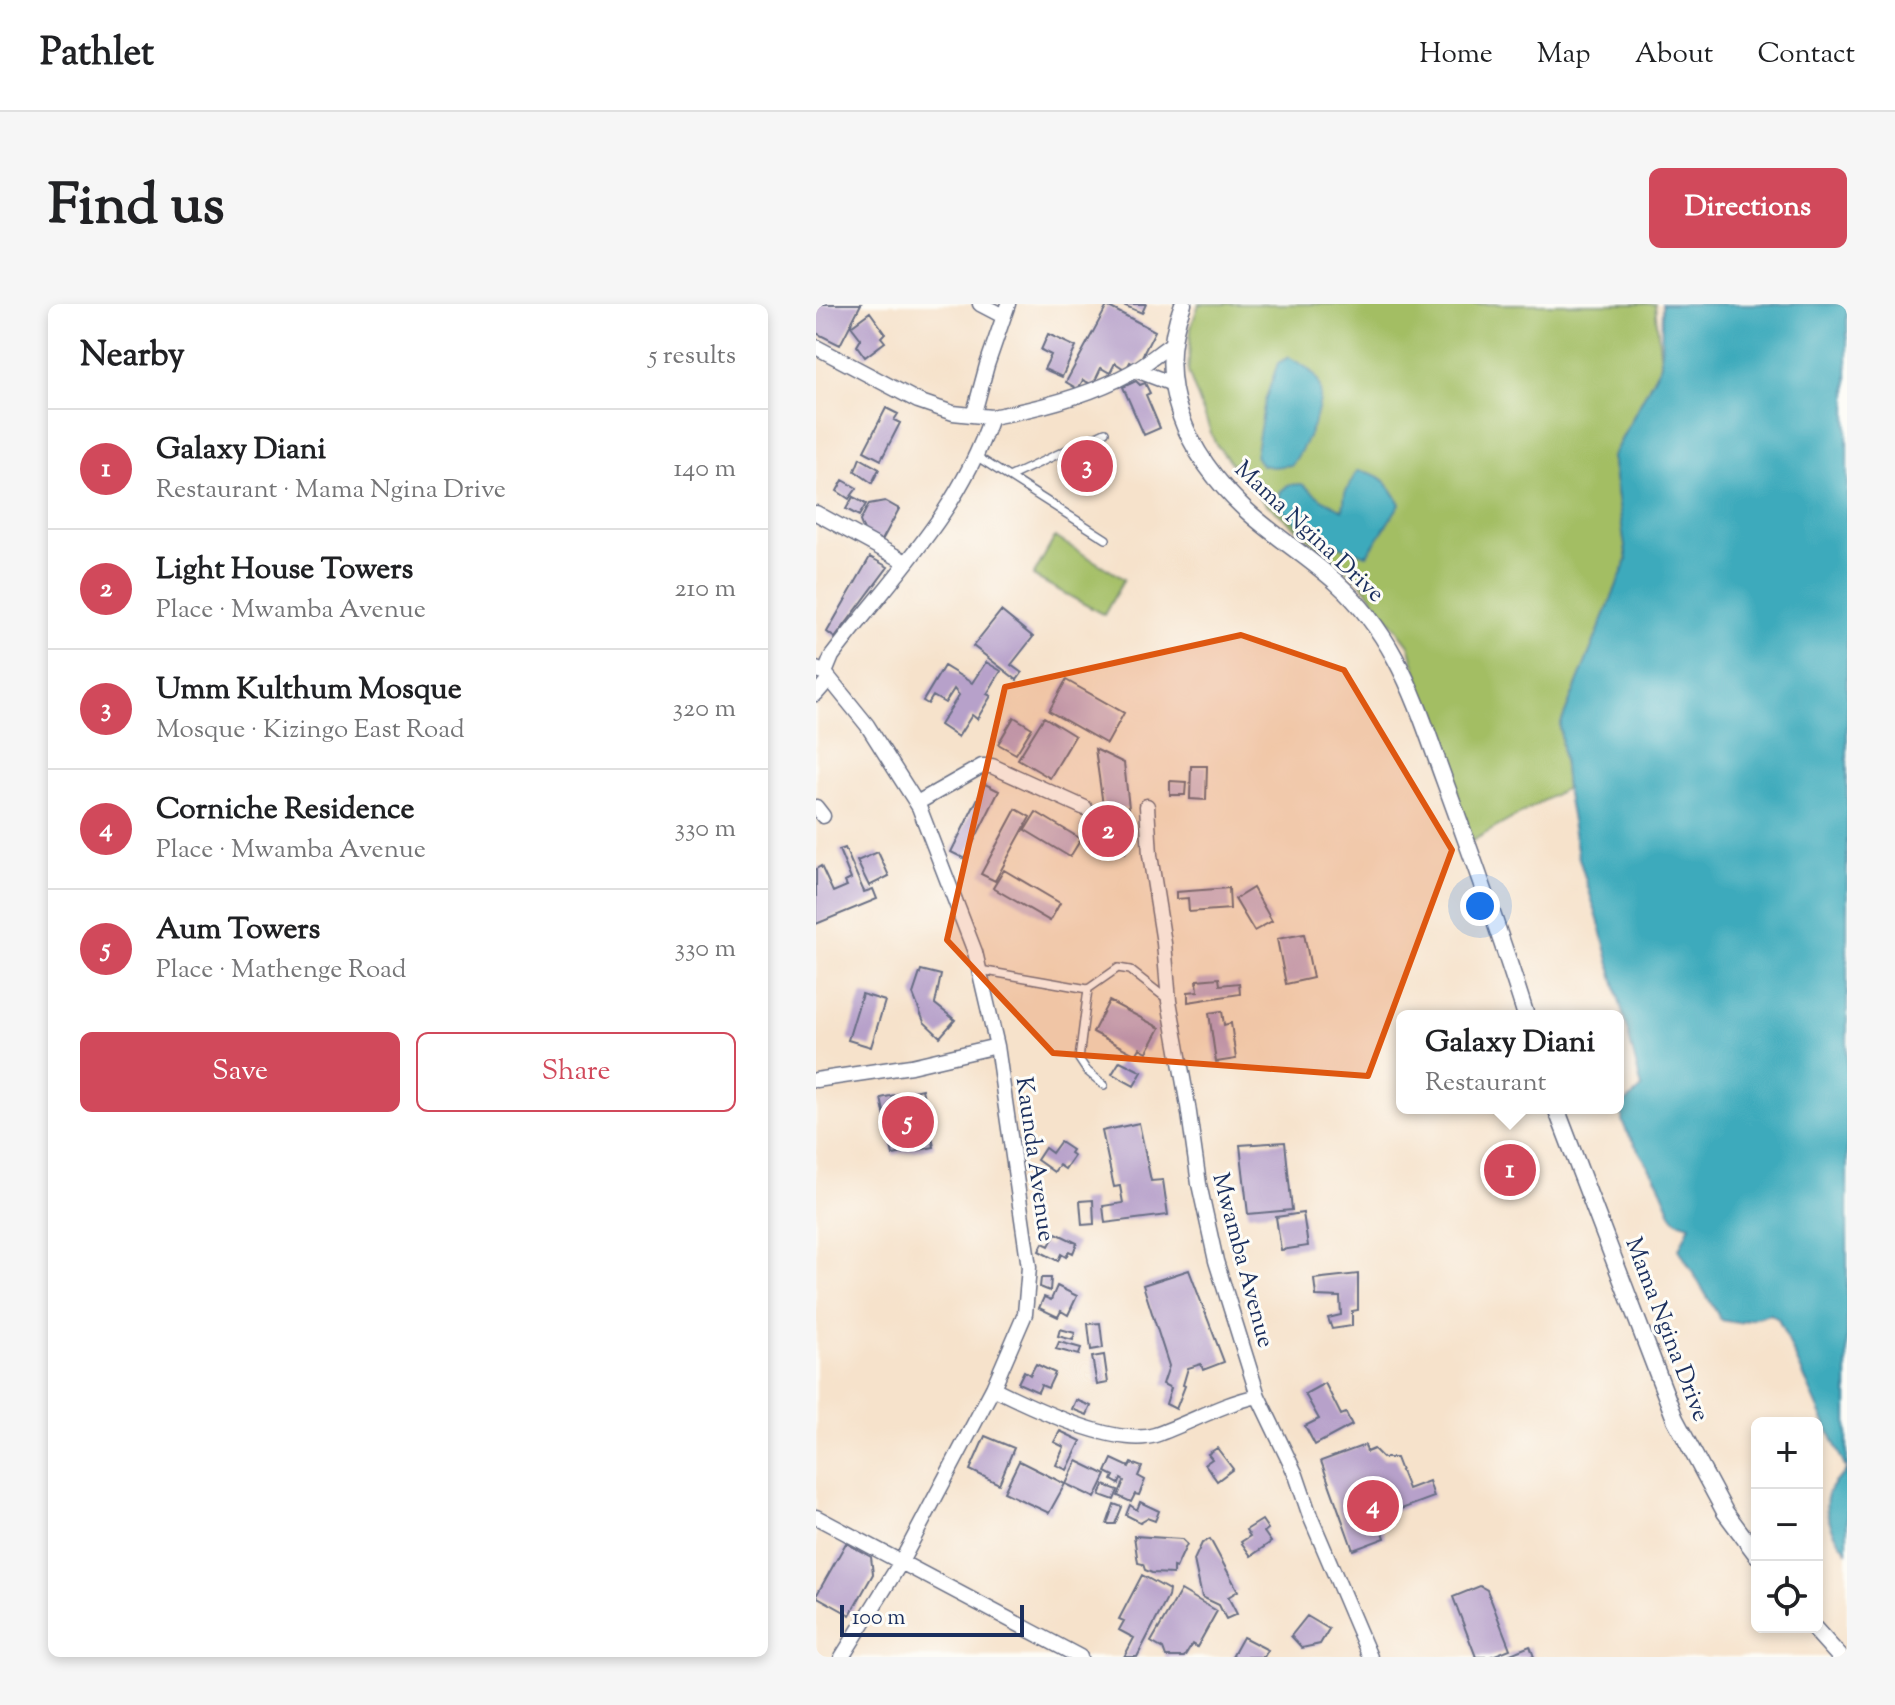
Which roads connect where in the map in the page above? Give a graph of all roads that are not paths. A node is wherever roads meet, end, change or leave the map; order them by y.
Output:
1 (980, 304) edge
2 (1183, 304) edge
3 (1005, 310) edge
4 (1172, 344) junction
5 (816, 347) edge
6 (1136, 370) junction
7 (1170, 383) junction
8 (974, 413) junction
9 (991, 417) junction
10 (1105, 432) dead end
11 (976, 456) junction
12 (1009, 477) junction
13 (816, 513) edge
14 (1106, 539) dead end
15 (906, 562) junction
16 (823, 674) edge
17 (816, 694) edge
18 (917, 803) junction
19 (1147, 806) dead end
20 (1085, 808) dead end
21 (980, 970) junction
22 (1088, 989) junction
23 (1169, 1001) junction
24 (1524, 1010) edge
25 (997, 1046) junction
26 (816, 1080) edge
27 (1104, 1085) dead end
28 (1558, 1114) edge
29 (993, 1388) junction
30 (1258, 1396) junction
31 (816, 1517) edge
32 (1751, 1547) edge
33 (901, 1562) junction
34 (1818, 1633) edge
35 (842, 1657) edge
36 (1080, 1657) edge
37 (1370, 1657) edge
38 (1840, 1657) edge

1 - 3 street
2 - 4 street, Mama Ngina Drive
3 - 8 street
4 - 6 street
4 - 7 street, Mama Ngina Drive
5 - 8 street
6 - 7 street
6 - 9 street
7 - 24 street, Mama Ngina Drive
8 - 9 street
9 - 11 street
10 - 12 lane
11 - 12 lane
11 - 15 street
12 - 14 lane
13 - 15 street
15 - 16 street
16 - 17 street
16 - 18 street, Kaunda Avenue
18 - 20 street
18 - 21 street, Kaunda Avenue
19 - 23 street, Mwamba Avenue
21 - 22 lane
21 - 25 street, Kaunda Avenue
22 - 23 lane
22 - 27 lane
23 - 30 street, Mwamba Avenue
25 - 26 street
25 - 29 street, Kaunda Avenue
28 - 32 street, Mama Ngina Drive
29 - 30 street
29 - 33 street, Kaunda Avenue
30 - 37 street, Mwamba Avenue
31 - 33 street
33 - 35 street, Kaunda Avenue
33 - 36 street
34 - 38 street

